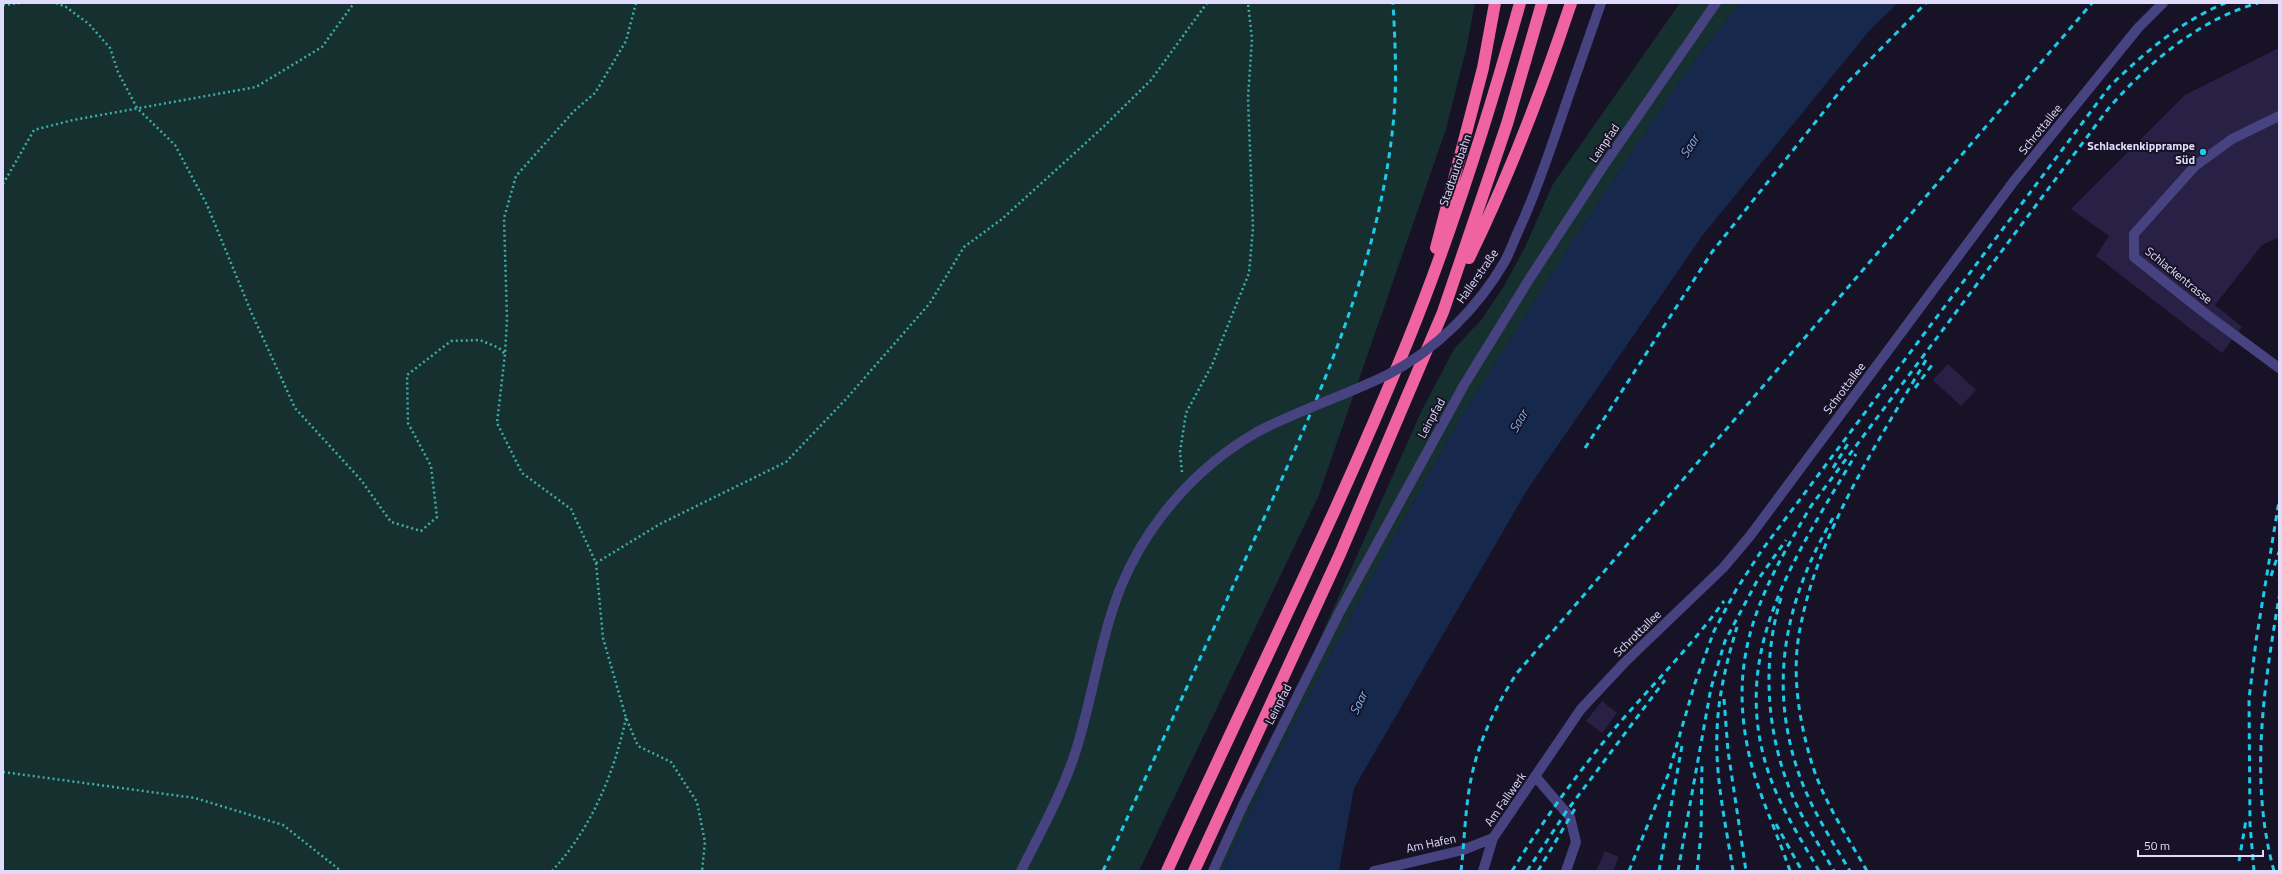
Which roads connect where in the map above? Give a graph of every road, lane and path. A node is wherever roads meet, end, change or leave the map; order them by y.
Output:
1 (20, 3) edge
2 (56, 3) edge
3 (354, 3) edge
4 (636, 3) edge
5 (1207, 3) edge
6 (1248, 3) edge
7 (1495, 3) edge
8 (1520, 3) edge
9 (1542, 3) edge
10 (1571, 3) edge
11 (1601, 3) edge
12 (1716, 3) edge
13 (2163, 3) edge
14 (3, 5) edge
15 (137, 108) junction
16 (2279, 116) edge
17 (3, 184) edge
18 (1427, 290) junction
19 (1443, 312) junction
20 (505, 354) junction
21 (2279, 368) edge
22 (1184, 489) junction
23 (596, 563) junction
24 (626, 718) junction
25 (3, 772) edge
26 (1535, 776) junction
27 (1493, 838) junction
28 (341, 871) edge
29 (552, 871) edge
30 (702, 871) edge
31 (1021, 871) edge
32 (1167, 871) edge
33 (1194, 871) edge
34 (1212, 871) edge
35 (1374, 871) edge
36 (1483, 871) edge
37 (1566, 871) edge

1 - 14 path
2 - 15 path
3 - 15 path
4 - 20 path
5 - 23 path
6 - 22 path
7 - 18 highway
8 - 18 highway, Stadtautobahn
9 - 19 highway
10 - 19 highway
11 - 22 street, Hallerstraße, bridge
12 - 34 street, Leinpfad
13 - 26 street, Schrottallee
15 - 17 path
15 - 20 path
16 - 21 street, Schlackentrasse
18 - 32 highway, Stadtautobahn
19 - 33 highway
20 - 23 path
22 - 31 street, Hallerstraße
23 - 24 path
24 - 29 path
24 - 30 path
25 - 28 path
26 - 27 street, Am Fallwerk
26 - 37 street, Am Fallwerk
27 - 35 street, Am Hafen
27 - 36 street, Am Fallwerk

